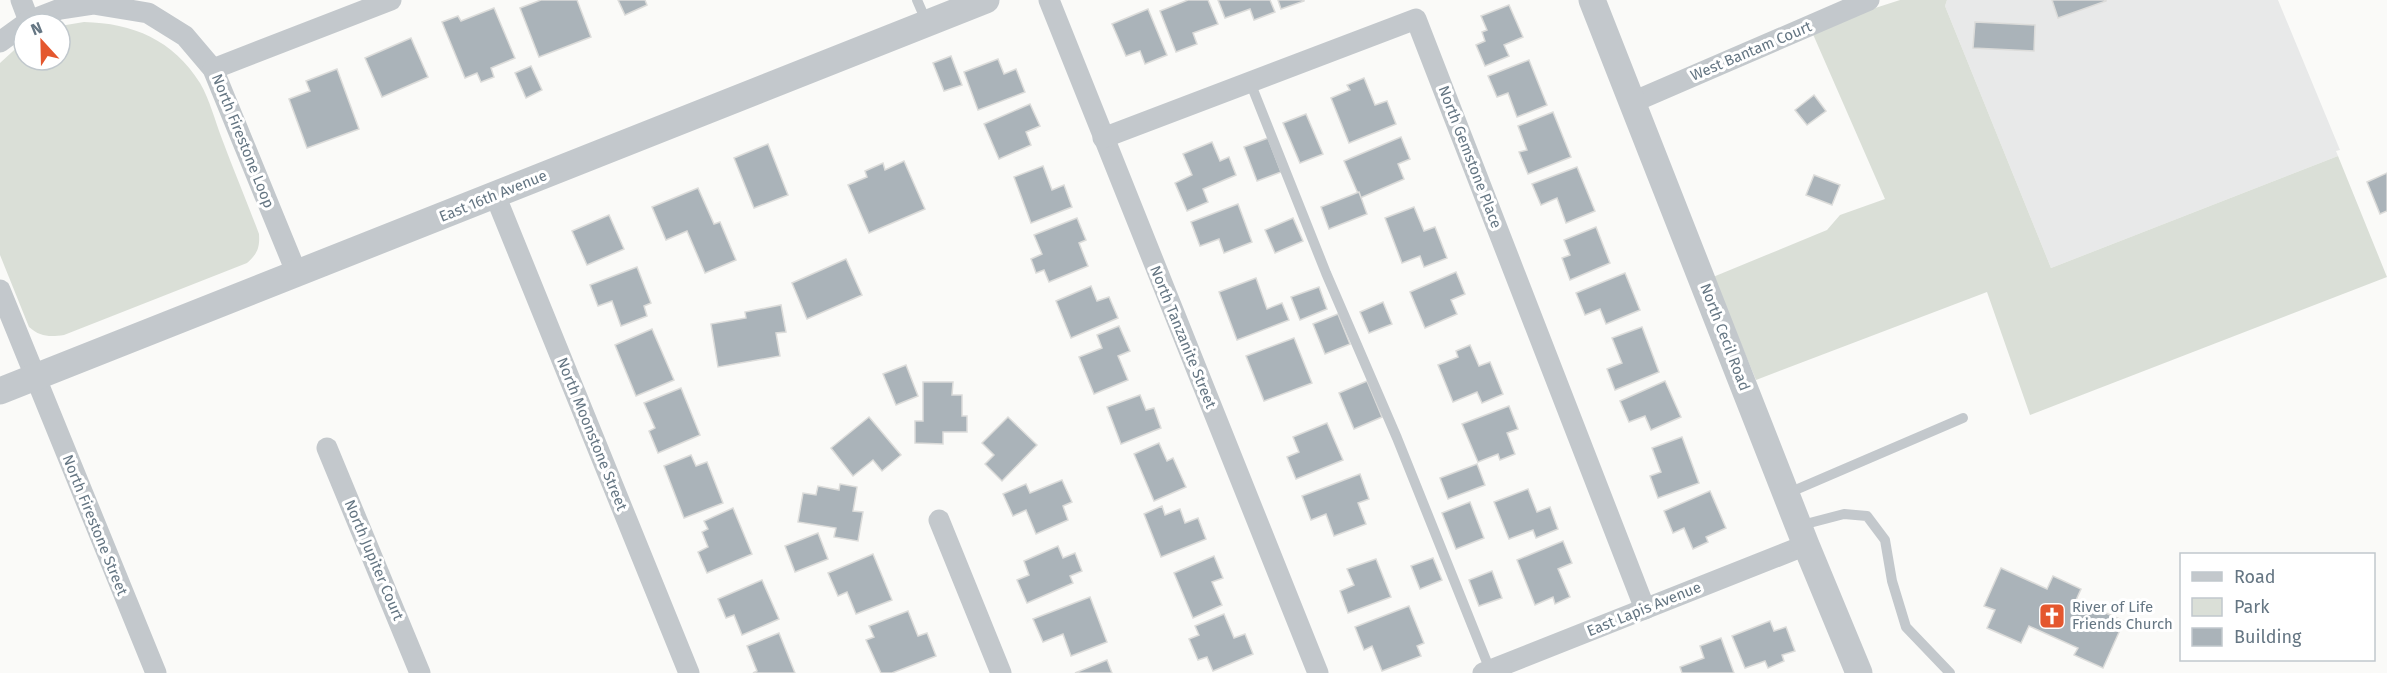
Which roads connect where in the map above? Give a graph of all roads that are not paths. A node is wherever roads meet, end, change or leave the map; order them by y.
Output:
1 (986, 0) edge
2 (1049, 0) edge
3 (1592, 0) edge
4 (1869, 0) edge
5 (387, 1) edge
6 (52, 12) edge
7 (922, 12) edge
8 (213, 69) junction
9 (1250, 82) junction
10 (1633, 102) junction
11 (1103, 138) junction
12 (495, 195) junction
13 (297, 274) junction
14 (0, 290) edge
15 (34, 378) junction
16 (0, 391) edge
17 (1963, 418) dead end
18 (327, 448) dead end
19 (1786, 494) junction
20 (939, 520) dead end
21 (1802, 536) junction
22 (1645, 609) junction
23 (1487, 672) edge
24 (156, 673) edge
25 (420, 673) edge
26 (689, 673) edge
27 (1001, 673) edge
28 (1318, 673) edge
29 (1859, 673) edge
30 (1950, 673) edge

1 - 7 street, East 16th Avenue
2 - 11 street, North Tanzanite Street
3 - 10 street, North Cecil Road
4 - 10 street, West Bantam Court
5 - 8 street
6 - 8 street, North Firestone Loop
7 - 12 street, East 16th Avenue
8 - 13 street, North Firestone Loop
9 - 11 street, North Gemstone Place
9 - 22 street, North Gemstone Place
9 - 23 lane
10 - 19 street, North Cecil Road
11 - 28 street, North Tanzanite Street
12 - 13 street, East 16th Avenue
12 - 26 street, North Moonstone Street
13 - 15 street, East 16th Avenue
14 - 15 street
15 - 16 street, East 16th Avenue
15 - 24 street, North Firestone Street
17 - 19 lane
18 - 25 street, North Jupiter Court
19 - 21 street, North Cecil Road
20 - 27 street
21 - 22 street, East Lapis Avenue
21 - 29 street, North Cecil Road
21 - 30 lane
22 - 23 street, East Lapis Avenue

